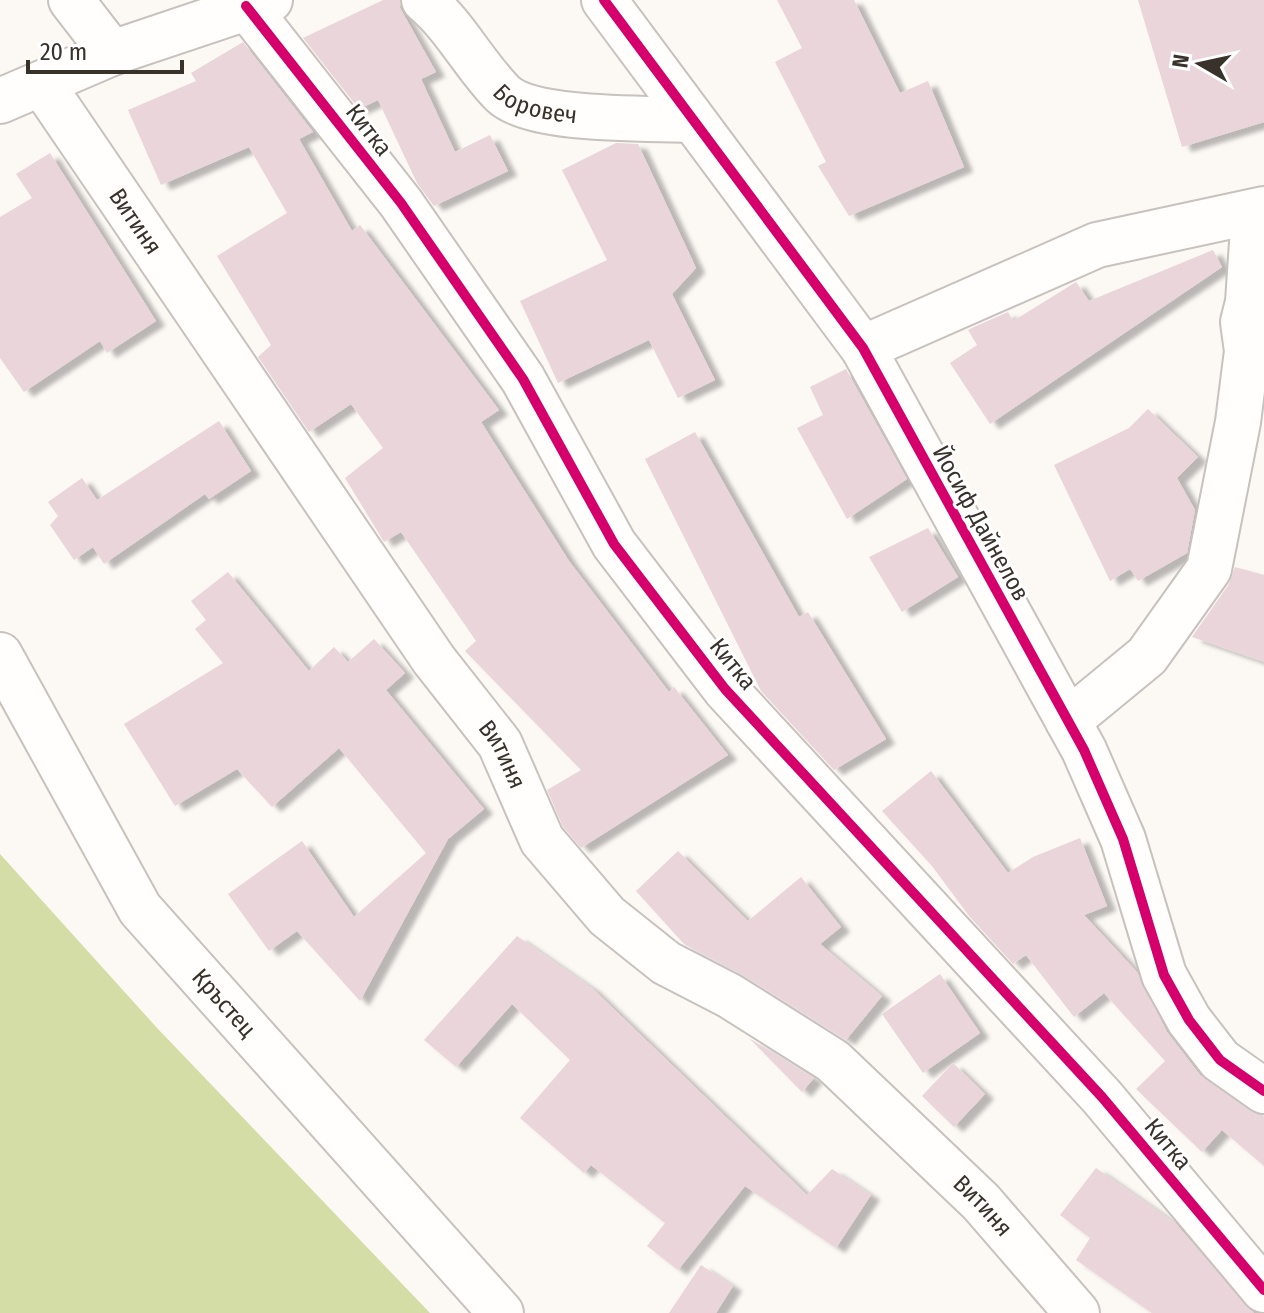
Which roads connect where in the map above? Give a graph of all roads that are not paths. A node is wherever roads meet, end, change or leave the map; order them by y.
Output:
1 (71, 0) edge
2 (424, 0) edge
3 (604, 0) edge
4 (258, 3) edge
5 (112, 53) junction
6 (42, 84) junction
7 (0, 101) edge
8 (690, 120) junction
9 (1259, 211) edge
10 (863, 348) junction
11 (0, 655) edge
12 (1068, 721) junction
13 (1264, 1091) edge
14 (1264, 1290) edge
15 (501, 1313) edge
16 (1077, 1313) edge

1 - 5 street
2 - 8 street, Боровеч
3 - 8 street, Йосиф Дайнелов
4 - 5 street
4 - 14 street, Китка
5 - 6 street
6 - 7 street
6 - 16 street, Витиня
8 - 10 street, Йосиф Дайнелов
9 - 10 street
9 - 12 street
10 - 12 street, Йосиф Дайнелов
11 - 15 street, Кръстец
12 - 13 street, Йосиф Дайнелов

